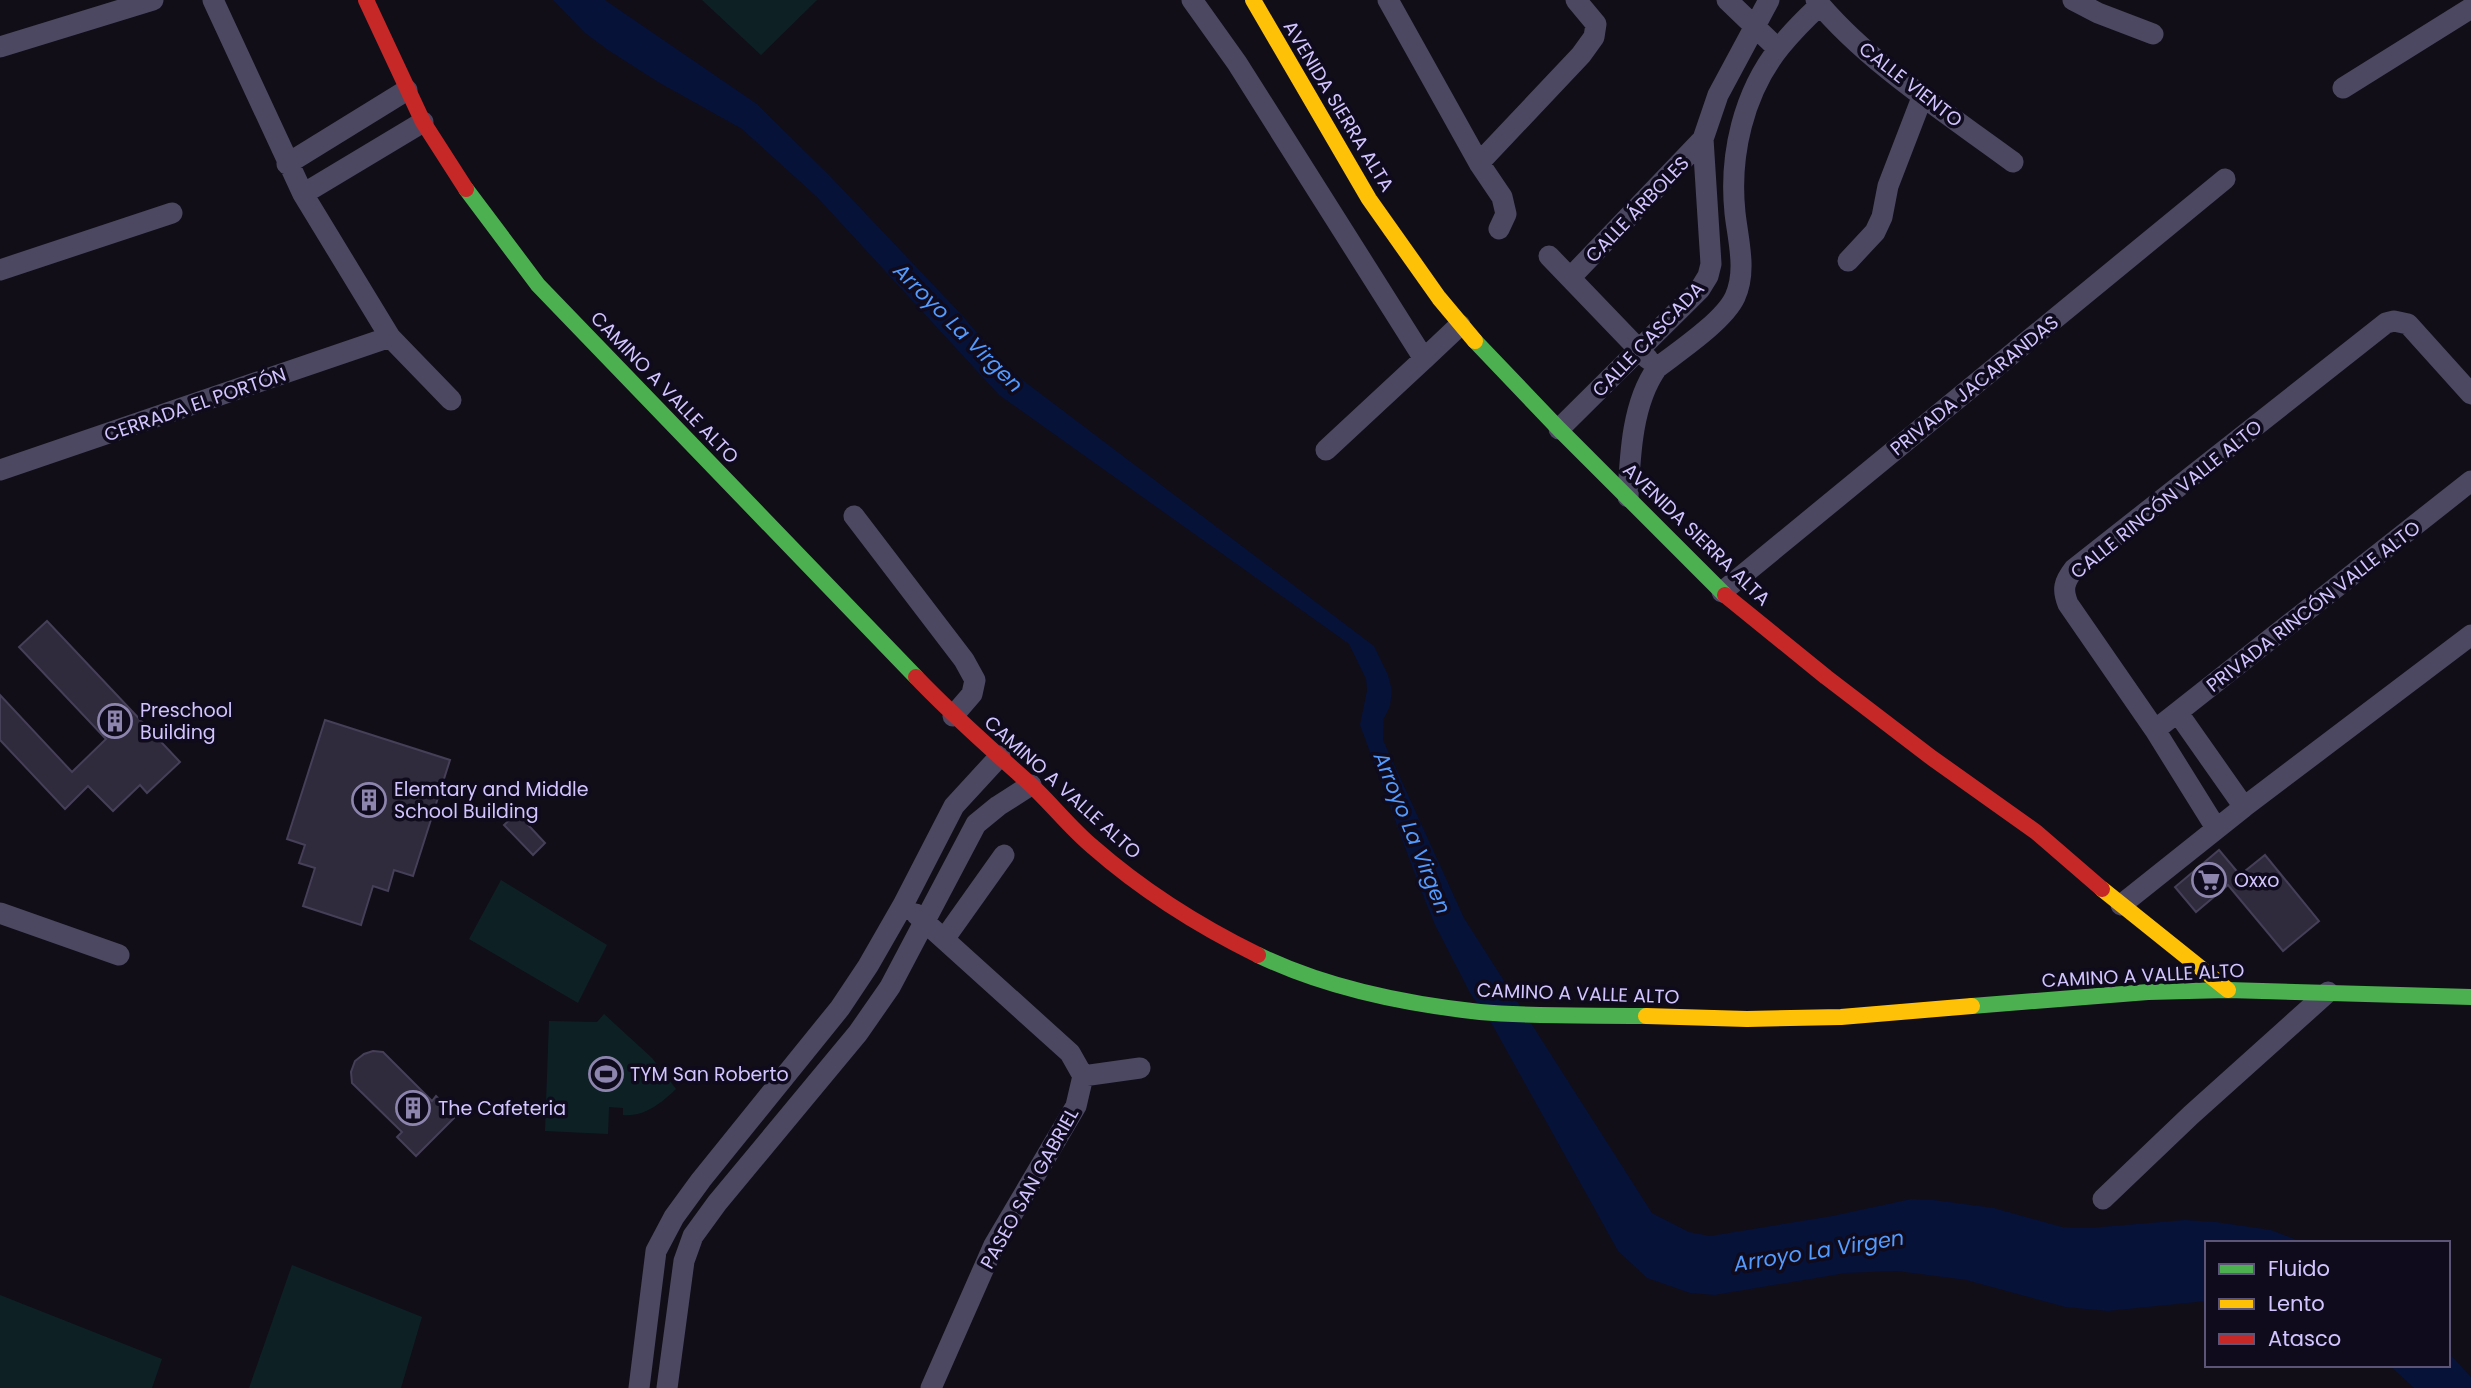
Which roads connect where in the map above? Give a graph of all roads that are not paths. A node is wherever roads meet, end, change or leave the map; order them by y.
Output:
1 (153, 0) edge
2 (213, 0) edge
3 (366, 0) edge
4 (1192, 0) edge
5 (1253, 0) edge
6 (1388, 0) edge
7 (1576, 0) edge
8 (1727, 0) edge
9 (1769, 0) edge
10 (2073, 0) edge
11 (1818, 2) edge
12 (2471, 8) edge
13 (1754, 26) junction
14 (2153, 34) dead end
15 (0, 47) edge
16 (1778, 49) junction
17 (2343, 88) dead end
18 (407, 90) junction
19 (1923, 95) junction
20 (423, 122) junction
21 (1703, 139) junction
22 (2013, 162) dead end
23 (1479, 163) junction
24 (287, 164) junction
25 (2225, 179) dead end
26 (303, 194) junction
27 (172, 213) dead end
28 (1503, 222) dead end
29 (1740, 250) junction
30 (1711, 253) junction
31 (1549, 256) dead end
32 (1848, 261) dead end
33 (0, 270) edge
34 (1570, 278) junction
35 (1460, 325) junction
36 (390, 337) junction
37 (1639, 349) junction
38 (1424, 359) junction
39 (1657, 368) junction
40 (2471, 394) edge
41 (451, 400) dead end
42 (1559, 429) junction
43 (1326, 450) dead end
44 (0, 470) edge
45 (2471, 481) edge
46 (1628, 496) junction
47 (854, 516) dead end
48 (1722, 592) junction
49 (2471, 635) edge
50 (2178, 713) junction
51 (953, 716) junction
52 (2155, 730) junction
53 (1000, 757) junction
54 (1031, 785) junction
55 (954, 806) junction
56 (2244, 807) junction
57 (976, 824) junction
58 (2216, 828) junction
59 (1004, 855) dead end
60 (903, 905) junction
61 (2121, 905) junction
62 (0, 913) edge
63 (925, 920) junction
64 (945, 938) junction
65 (119, 955) dead end
66 (2228, 990) junction
67 (2328, 992) junction
68 (2471, 997) edge
69 (790, 1068) junction
70 (1140, 1069) dead end
71 (1083, 1076) junction
72 (811, 1088) junction
73 (2104, 1199) dead end
74 (656, 1251) junction
75 (684, 1261) junction
76 (639, 1388) edge
77 (667, 1388) edge
78 (931, 1388) edge

1 - 15 street
2 - 24 street
3 - 18 street, CAMINO A VALLE ALTO
4 - 38 street
5 - 35 street, AVENIDA SIERRA ALTA
6 - 23 street
7 - 23 street
8 - 13 street
9 - 13 street, CALLE CASCADA
10 - 14 street
11 - 16 street, CALLE CASCADA
11 - 19 street, CALLE VIENTO
12 - 17 street
13 - 16 street
13 - 21 street, CALLE CASCADA
16 - 29 street, CALLE CASCADA
18 - 20 street, CAMINO A VALLE ALTO
18 - 24 street
19 - 22 street, CALLE VIENTO
19 - 32 street
20 - 26 street
20 - 51 street, CAMINO A VALLE ALTO
21 - 30 street, CALLE CASCADA
21 - 34 street, CALLE ÁRBOLES
23 - 28 street
24 - 26 street
25 - 48 street, PRIVADA JACARANDAS
26 - 36 street
27 - 33 street
29 - 30 street
29 - 39 street, CALLE CASCADA
30 - 37 street, CALLE CASCADA
31 - 34 street
34 - 37 street
35 - 38 street
35 - 42 street, AVENIDA SIERRA ALTA
36 - 41 street
36 - 44 street, CERRADA EL PORTÓN
37 - 39 street
37 - 42 street, CALLE CASCADA
38 - 43 street
39 - 46 street, CALLE CASCADA
40 - 52 street, CALLE RINCÓN VALLE ALTO
42 - 46 street, AVENIDA SIERRA ALTA
45 - 50 street, PRIVADA RINCÓN VALLE ALTO
46 - 48 street, AVENIDA SIERRA ALTA
47 - 51 street
48 - 61 street, AVENIDA SIERRA ALTA
49 - 56 street
50 - 52 street, PRIVADA RINCÓN VALLE ALTO
50 - 56 street
51 - 53 street, CAMINO A VALLE ALTO
52 - 58 street, CALLE RINCÓN VALLE ALTO
53 - 54 street, CAMINO A VALLE ALTO
53 - 55 street
54 - 57 street
54 - 66 street, CAMINO A VALLE ALTO
55 - 57 street
55 - 60 street
56 - 58 street
57 - 63 street
58 - 61 street
59 - 64 street
60 - 63 street
60 - 69 street
61 - 66 street, AVENIDA SIERRA ALTA
62 - 65 street
63 - 64 street
63 - 72 street
64 - 71 street
66 - 67 street, CAMINO A VALLE ALTO
67 - 68 street, CAMINO A VALLE ALTO
67 - 73 street
69 - 72 street
69 - 74 street
70 - 71 street
71 - 78 street, PASEO SAN GABRIEL
72 - 75 street
74 - 75 street
74 - 76 street
75 - 77 street

